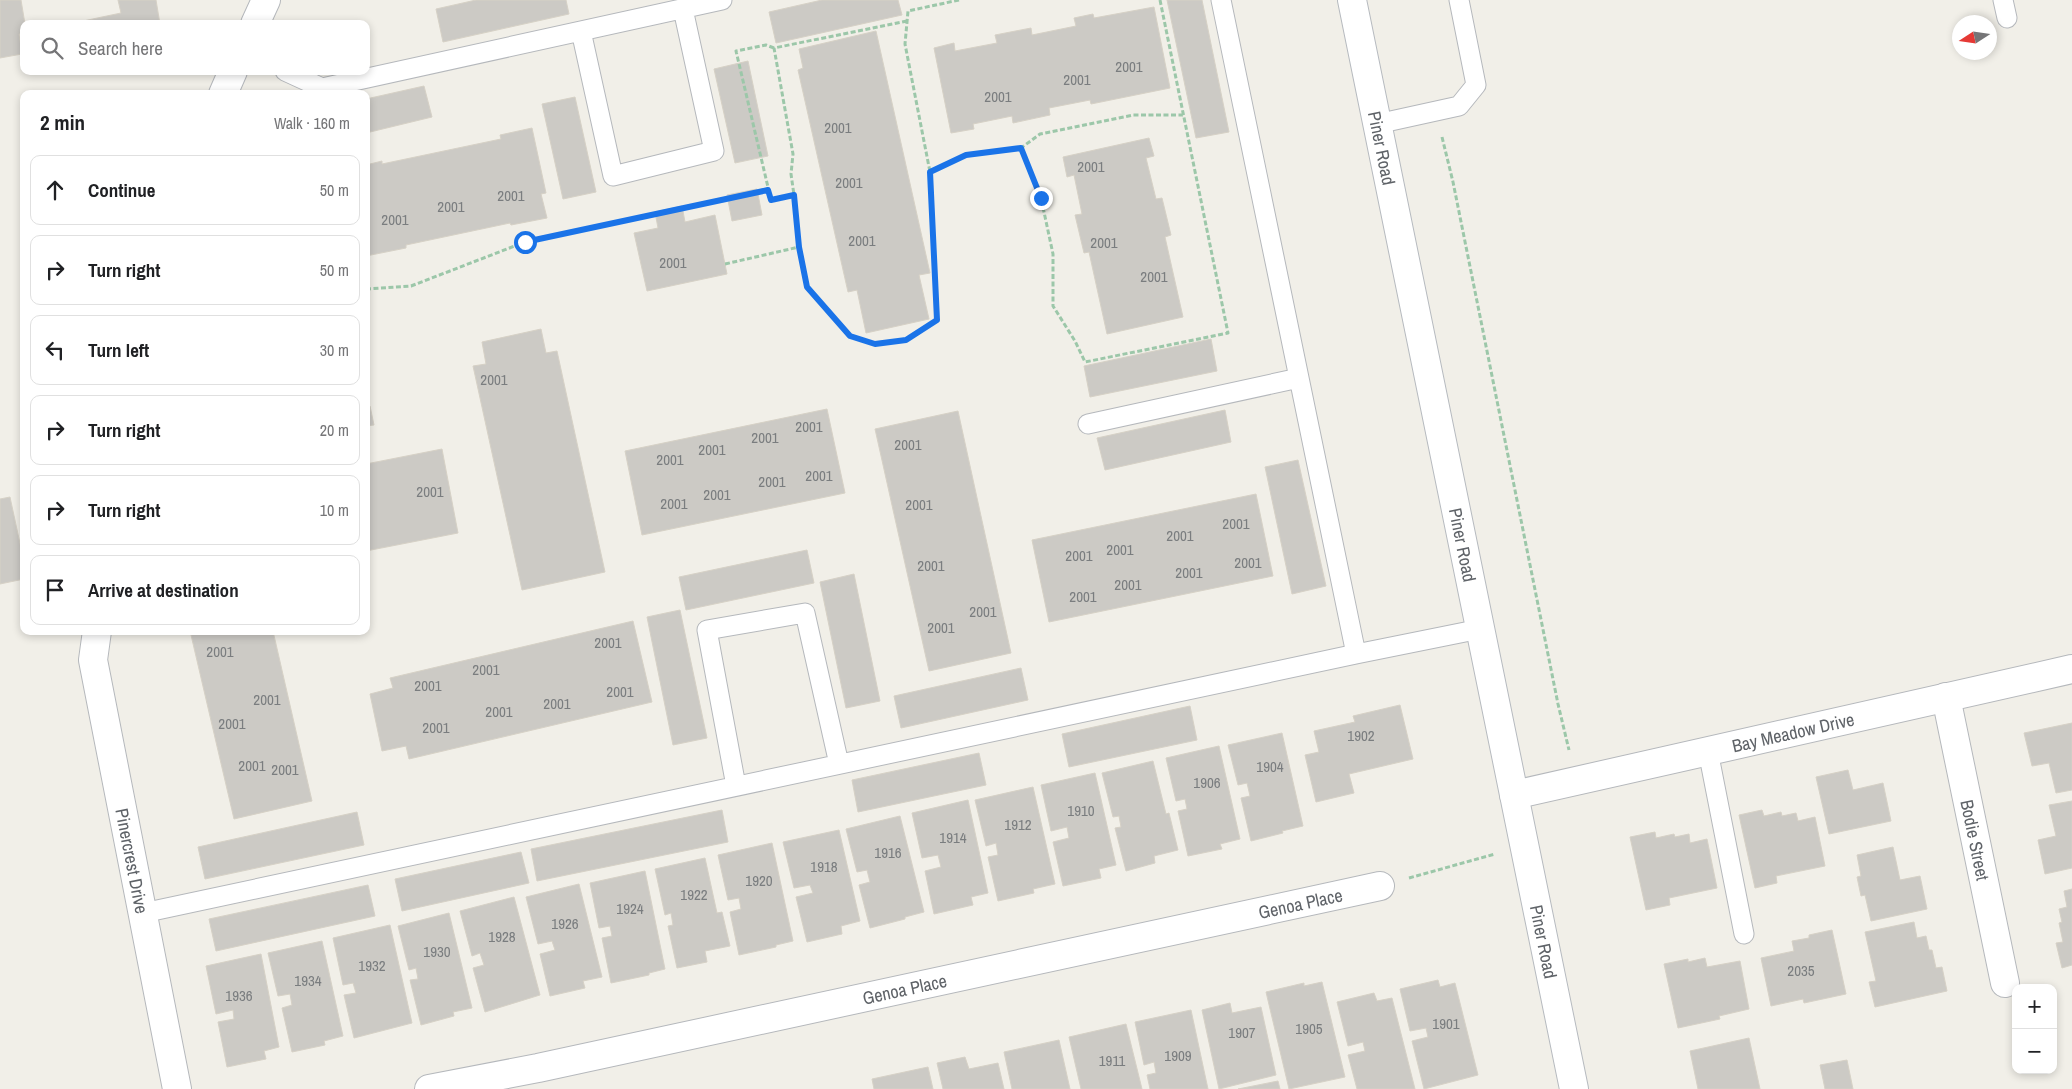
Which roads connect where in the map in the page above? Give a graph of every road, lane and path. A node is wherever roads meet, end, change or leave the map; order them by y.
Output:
1 (266, 0) edge
2 (722, 0) edge
3 (959, 0) edge
4 (1160, 0) edge
5 (1221, 0) edge
6 (1352, 0) edge
7 (1459, 0) edge
8 (683, 8) junction
9 (257, 20) edge
10 (907, 21) junction
11 (581, 31) junction
12 (774, 48) junction
13 (231, 75) edge
14 (294, 75) edge
15 (225, 90) edge
16 (1438, 110) junction
17 (1183, 115) junction
18 (1377, 124) junction
19 (1021, 148) junction
20 (930, 172) junction
21 (768, 190) junction
22 (794, 195) junction
23 (799, 247) junction
24 (725, 264) dead end
25 (370, 289) edge
26 (1299, 378) junction
27 (1088, 424) dead end
28 (1480, 629) junction
29 (96, 635) edge
30 (1356, 654) junction
31 (2072, 669) edge
32 (1946, 697) junction
33 (1569, 751) dead end
34 (1708, 751) junction
35 (839, 764) junction
36 (736, 786) junction
37 (1514, 795) junction
38 (1524, 846) junction
39 (1380, 886) joint
40 (143, 913) junction
41 (1744, 934) dead end
42 (2005, 983) dead end
43 (540, 1079) edge
44 (177, 1089) edge
45 (429, 1089) edge
46 (1574, 1089) edge

1 - 9 street
2 - 8 lane
3 - 10 path
4 - 17 path
5 - 26 lane
6 - 18 street, Piner Road
7 - 16 lane
8 - 11 lane
8 - 11 lane
10 - 12 path
10 - 20 path
11 - 14 lane
12 - 21 path
12 - 22 path
13 - 15 street
16 - 18 lane
16 - 33 path
17 - 19 path
17 - 19 path
18 - 28 street, Piner Road
19 - 20 path
20 - 23 path
21 - 22 path
21 - 25 path
22 - 23 path
23 - 24 path
26 - 27 lane
26 - 30 lane
28 - 30 lane
28 - 37 street, Piner Road
29 - 40 street, Pinercrest Drive
30 - 35 lane
31 - 32 street, Bay Meadow Drive
32 - 34 street, Bay Meadow Drive
32 - 42 street, Bodie Street
34 - 37 street, Bay Meadow Drive
34 - 41 lane
35 - 36 lane
35 - 36 lane
36 - 40 lane
37 - 38 street, Piner Road
38 - 39 path
38 - 46 street, Piner Road
39 - 43 street, Genoa Place
40 - 44 street, Pinercrest Drive
43 - 45 street, Genoa Place

